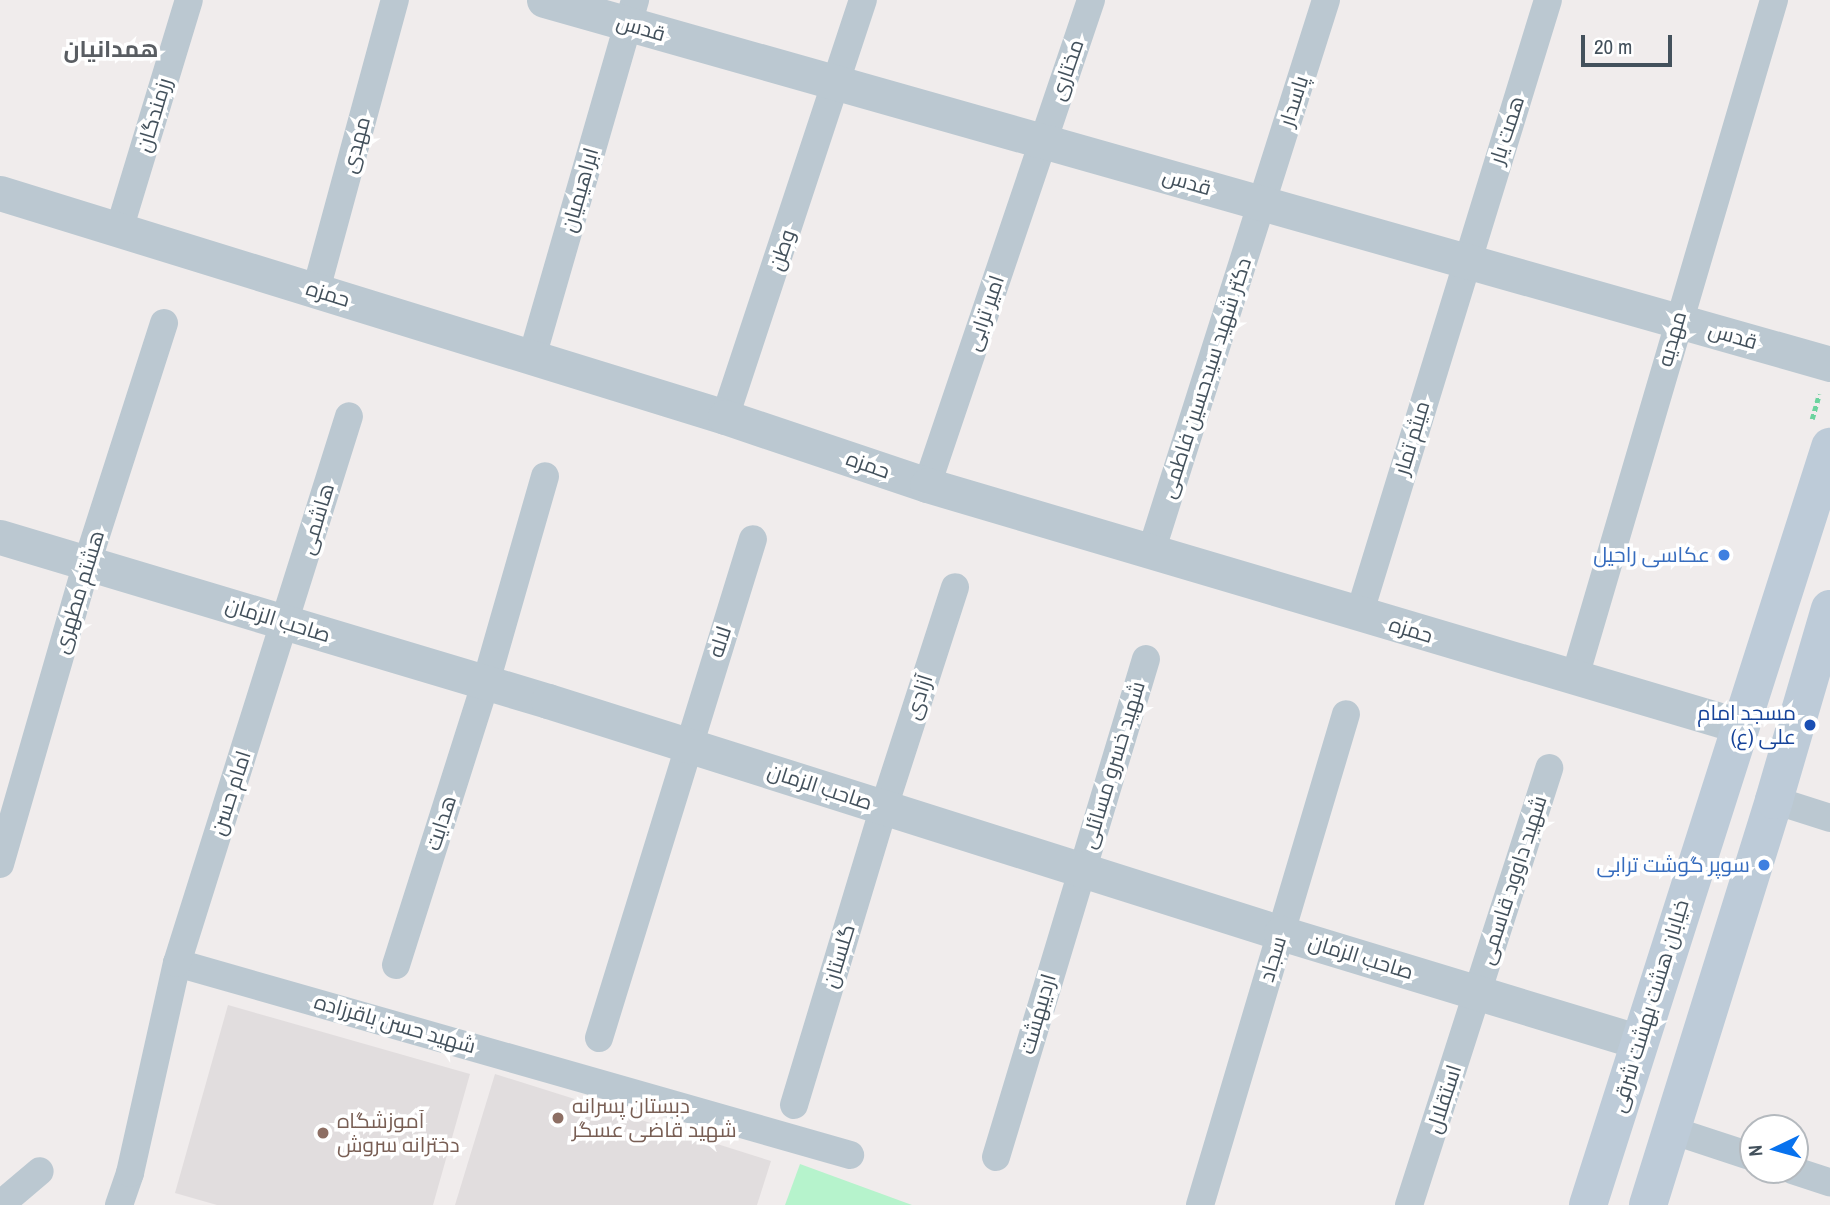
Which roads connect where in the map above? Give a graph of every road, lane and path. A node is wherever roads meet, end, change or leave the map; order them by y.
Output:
1 (189, 0) edge
2 (395, 0) edge
3 (544, 0) edge
4 (863, 0) edge
5 (1091, 0) edge
6 (1326, 0) edge
7 (1548, 0) edge
8 (1774, 0) edge
9 (631, 12) edge
10 (838, 83) junction
11 (1043, 141) junction
12 (0, 193) edge
13 (1261, 203) junction
14 (119, 230) junction
15 (1465, 260) junction
16 (316, 290) junction
17 (1678, 320) junction
18 (164, 323) dead end
19 (532, 357) junction
20 (1830, 364) edge
21 (349, 416) dead end
22 (725, 417) junction
23 (1830, 447) edge
24 (545, 476) dead end
25 (927, 485) junction
26 (0, 537) edge
27 (753, 539) dead end
28 (1151, 552) junction
29 (87, 563) junction
30 (955, 587) dead end
31 (1830, 609) edge
32 (1359, 615) junction
33 (286, 622) junction
34 (1146, 659) dead end
35 (1574, 680) junction
36 (486, 682) junction
37 (1346, 714) dead end
38 (1740, 726) junction
39 (688, 745) junction
40 (1549, 768) dead end
41 (1774, 800) junction
42 (884, 807) junction
43 (1830, 818) edge
44 (0, 864) edge
45 (1081, 870) junction
46 (1281, 933) junction
47 (1670, 943) junction
48 (177, 963) junction
49 (1722, 963) junction
50 (396, 965) dead end
51 (1478, 993) junction
52 (599, 1038) dead end
53 (1639, 1042) junction
54 (794, 1105) dead end
55 (1671, 1130) junction
56 (1739, 1152) edge
57 (850, 1155) dead end
58 (996, 1157) dead end
59 (40, 1171) dead end
60 (1809, 1175) edge
61 (1830, 1182) edge
62 (0, 1205) edge
63 (119, 1205) edge
64 (1200, 1205) edge
65 (1409, 1205) edge
66 (1588, 1205) edge
67 (1648, 1205) edge

1 - 14 street, رزمندگان
2 - 16 street, مهدی
3 - 9 street, قدس
4 - 10 street, وطن
5 - 11 street, مختاری
6 - 13 street, پاسدار
7 - 15 street, همت یار
8 - 17 street, مهدیه
9 - 10 street, قدس
9 - 19 street, ابراهیمیان
10 - 11 street, قدس
10 - 22 street, وطن
11 - 13 street, قدس
11 - 25 street, امیر ترابی
12 - 14 street, حمزه
13 - 15 street, قدس
13 - 28 street, دکتر شهید سیدحسین فاطمی
14 - 16 street, حمزه
15 - 17 street, قدس
15 - 32 street, میثم تمار
16 - 19 street, حمزه
17 - 20 street, قدس
17 - 35 street, مهدیه
18 - 29 street, هشتم مطهری
19 - 22 street, حمزه
21 - 33 street, هاشمی
22 - 25 street, حمزه
23 - 38 main road, خیابان هشت بهشت شرقی
24 - 36 street
25 - 28 street, حمزه
26 - 29 street, صاحب الزمان
27 - 39 street, لاله
28 - 32 street, حمزه
29 - 33 street, صاحب الزمان
29 - 44 street, هشتم مطهری
30 - 42 street, آزادی
31 - 41 main road
32 - 35 street, حمزه
33 - 36 street, صاحب الزمان
33 - 48 street, امام حسن
34 - 45 street, شهید خسرو مسائلی
35 - 38 street, حمزه
36 - 39 street, صاحب الزمان
36 - 50 street, هدایت
37 - 46 street, سجاد
38 - 47 main road, خیابان هشت بهشت شرقی
39 - 42 street, صاحب الزمان
39 - 52 street, لاله
40 - 51 street, شهید داوود قاسمی
41 - 43 street
41 - 49 main road
42 - 45 street, صاحب الزمان
42 - 54 street, گلستان
45 - 46 street, صاحب الزمان
45 - 58 street, اردیبهشت
46 - 51 street, صاحب الزمان
46 - 64 street, سجاد
47 - 49 main road
47 - 53 main road, خیابان هشت بهشت شرقی
48 - 57 street, شهید حسن باقرزاده
48 - 63 street
49 - 55 main road
51 - 53 street, صاحب الزمان
51 - 65 street, استقلال
53 - 66 main road, خیابان هشت بهشت شرقی
55 - 56 street
55 - 67 main road
59 - 62 street
60 - 61 street

